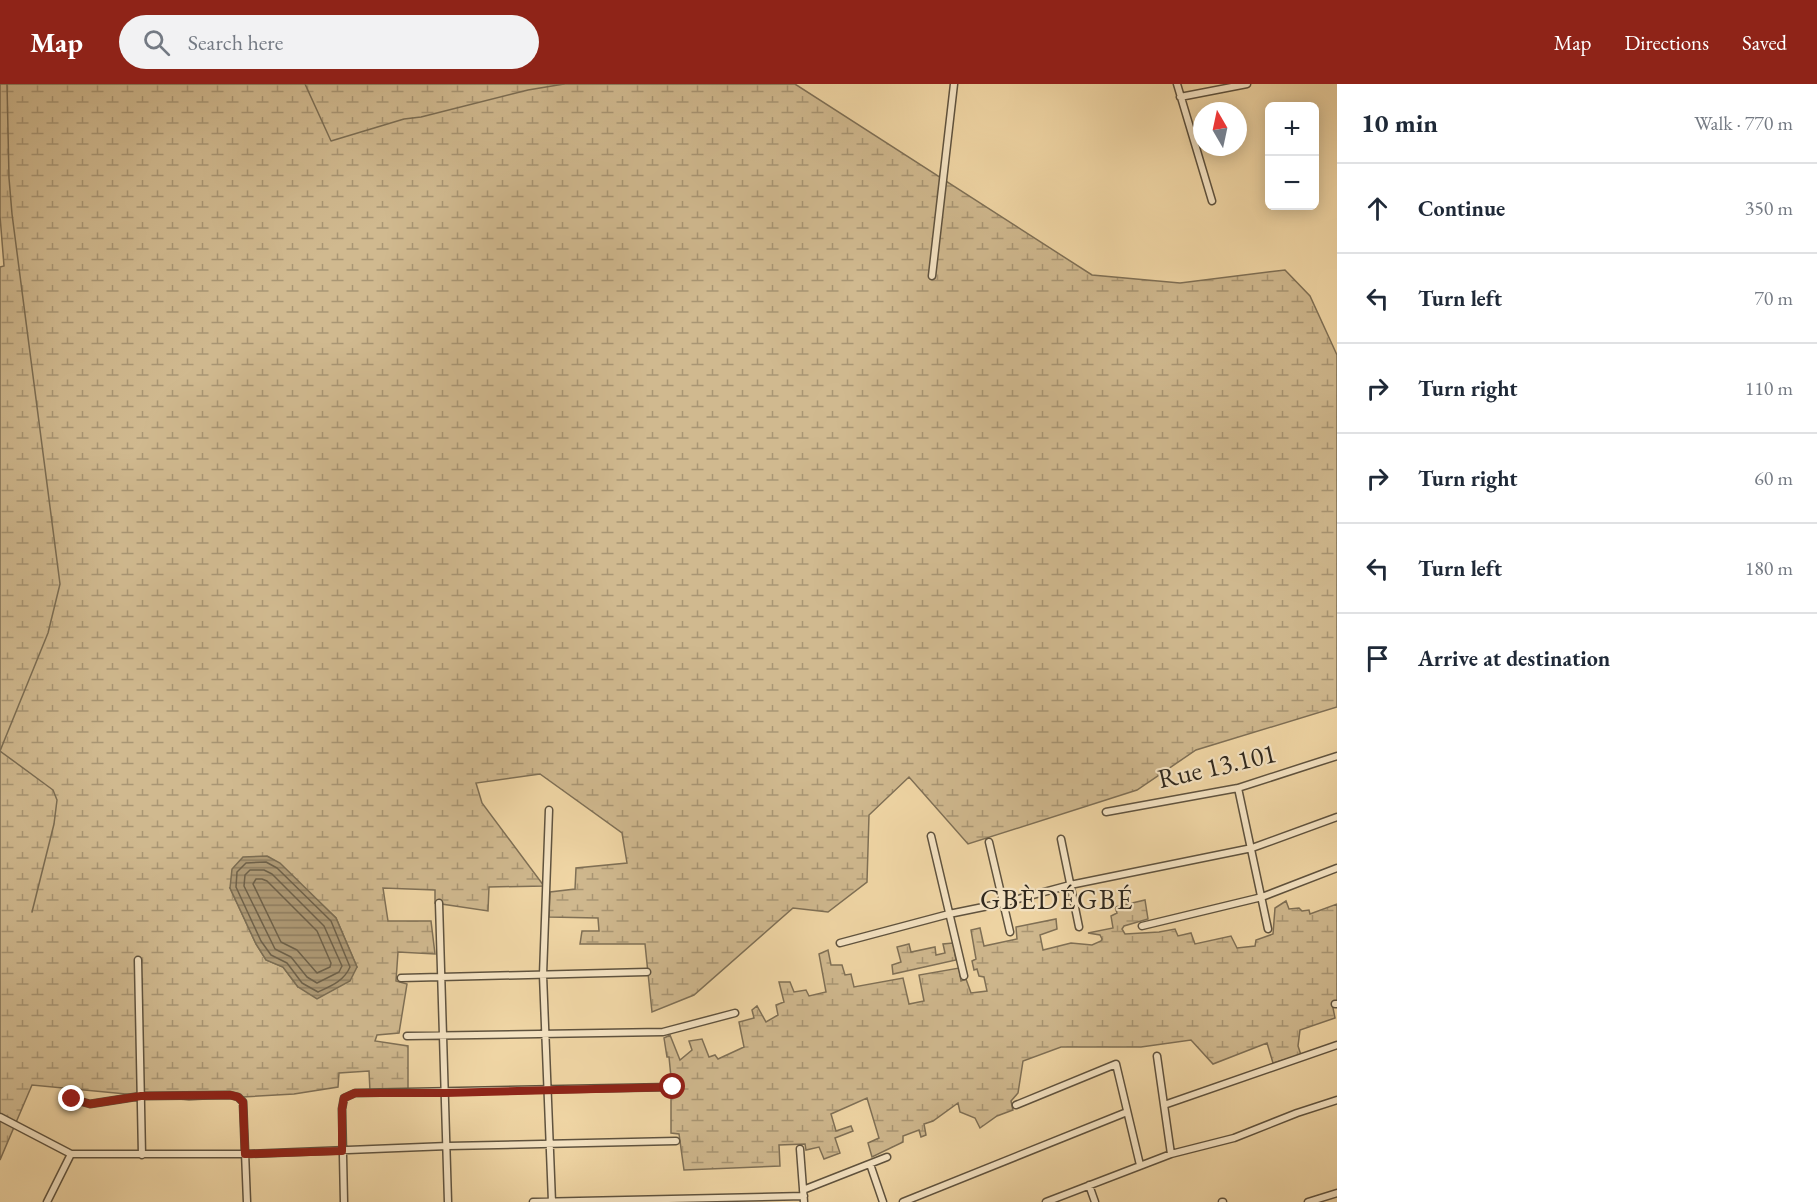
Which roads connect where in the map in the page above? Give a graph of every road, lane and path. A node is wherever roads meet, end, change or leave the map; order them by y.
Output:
1 (954, 84) edge
2 (1177, 84) edge
3 (1247, 84) edge
4 (1180, 97) junction
5 (1212, 201) dead end
6 (932, 276) dead end
7 (1337, 756) edge
8 (1238, 788) junction
9 (549, 810) dead end
10 (1106, 812) dead end
11 (1337, 817) edge
12 (931, 836) dead end
13 (1060, 839) dead end
14 (989, 842) dead end
15 (1252, 848) junction
16 (1337, 868) edge
17 (1070, 885) junction
18 (1262, 897) junction
19 (439, 903) dead end
20 (1003, 903) junction
21 (949, 914) junction
22 (1142, 926) dead end
23 (1079, 927) dead end
24 (1268, 929) dead end
25 (1010, 932) dead end
26 (840, 943) dead end
27 (138, 960) dead end
28 (647, 972) dead end
29 (543, 975) junction
30 (964, 976) dead end
31 (441, 977) junction
32 (400, 978) dead end
33 (735, 1014) dead end
34 (545, 1034) junction
35 (443, 1035) junction
36 (407, 1036) dead end
37 (1337, 1045) edge
38 (1157, 1056) dead end
39 (673, 1087) dead end
40 (548, 1090) junction
41 (445, 1093) junction
42 (141, 1096) junction
43 (72, 1099) dead end
44 (1337, 1100) edge
45 (1016, 1105) dead end
46 (1164, 1105) junction
47 (1127, 1112) junction
48 (0, 1117) edge
49 (676, 1142) dead end
50 (550, 1143) junction
51 (448, 1146) junction
52 (800, 1149) dead end
53 (342, 1151) junction
54 (71, 1154) junction
55 (245, 1154) junction
56 (1171, 1154) junction
57 (141, 1155) junction
58 (887, 1157) dead end
59 (870, 1164) junction
60 (1140, 1165) junction
61 (1089, 1185) junction
62 (1337, 1193) edge
63 (804, 1196) edge
64 (47, 1202) edge
65 (246, 1202) edge
66 (344, 1202) edge
67 (448, 1202) edge
68 (533, 1202) edge
69 (552, 1202) edge
70 (883, 1202) edge
71 (903, 1202) edge
72 (1046, 1202) edge
73 (1095, 1202) edge
74 (1308, 1202) edge

1 - 6 street
2 - 4 street
3 - 4 street
4 - 5 street
7 - 8 street, Rue 13.101
8 - 10 street, Rue 13.101
8 - 15 street
9 - 29 street
11 - 15 street
12 - 21 street
13 - 17 street
14 - 20 street
15 - 17 street
15 - 18 street
16 - 18 street
17 - 20 street
17 - 23 street
18 - 22 street
18 - 24 street
19 - 31 street
20 - 21 street
20 - 25 street
21 - 26 street
21 - 30 street
27 - 42 street
28 - 29 street
29 - 31 street
29 - 34 street
31 - 32 street
31 - 35 street
33 - 34 street
34 - 35 street
34 - 40 street
35 - 36 street
35 - 41 street
37 - 46 street
38 - 46 street
39 - 40 street
40 - 41 street
40 - 50 street
41 - 51 street
41 - 53 street
42 - 43 street
42 - 55 street
42 - 57 street
44 - 56 street
45 - 47 street
46 - 56 street
47 - 60 street
47 - 71 street
48 - 54 street
49 - 50 street
50 - 51 street
50 - 69 street
51 - 53 street
51 - 67 street
52 - 63 street
53 - 55 street
53 - 66 street
54 - 57 street
54 - 64 street
55 - 57 street
55 - 65 street
56 - 60 street
58 - 59 street
59 - 63 street
59 - 70 street
60 - 61 street
61 - 72 street
61 - 73 street
62 - 74 street
63 - 69 street
68 - 69 street

